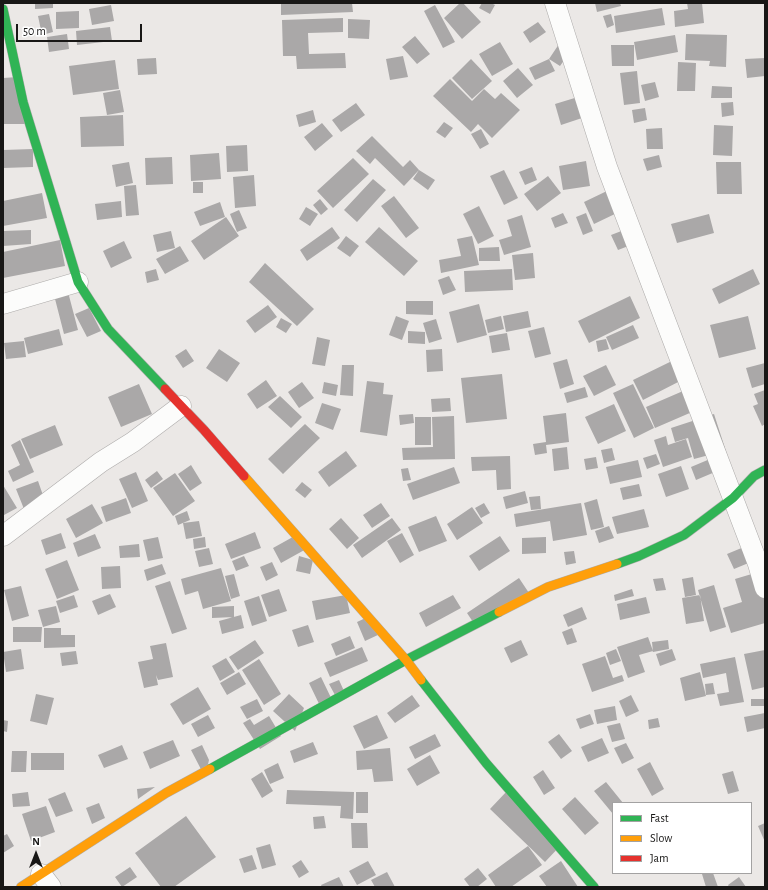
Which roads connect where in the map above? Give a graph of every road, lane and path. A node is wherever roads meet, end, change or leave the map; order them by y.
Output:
1 (555, 3) edge
2 (3, 9) edge
3 (78, 282) junction
4 (3, 304) edge
5 (181, 406) junction
6 (765, 470) edge
7 (733, 498) junction
8 (3, 536) edge
9 (765, 588) edge
10 (406, 660) junction
11 (46, 880) edge
12 (21, 887) edge
13 (594, 887) edge

1 - 7 street
2 - 3 street
3 - 4 street
3 - 5 street
5 - 8 street
5 - 10 street
6 - 7 street
7 - 9 street
7 - 10 street
10 - 11 street
10 - 13 street
11 - 12 street

